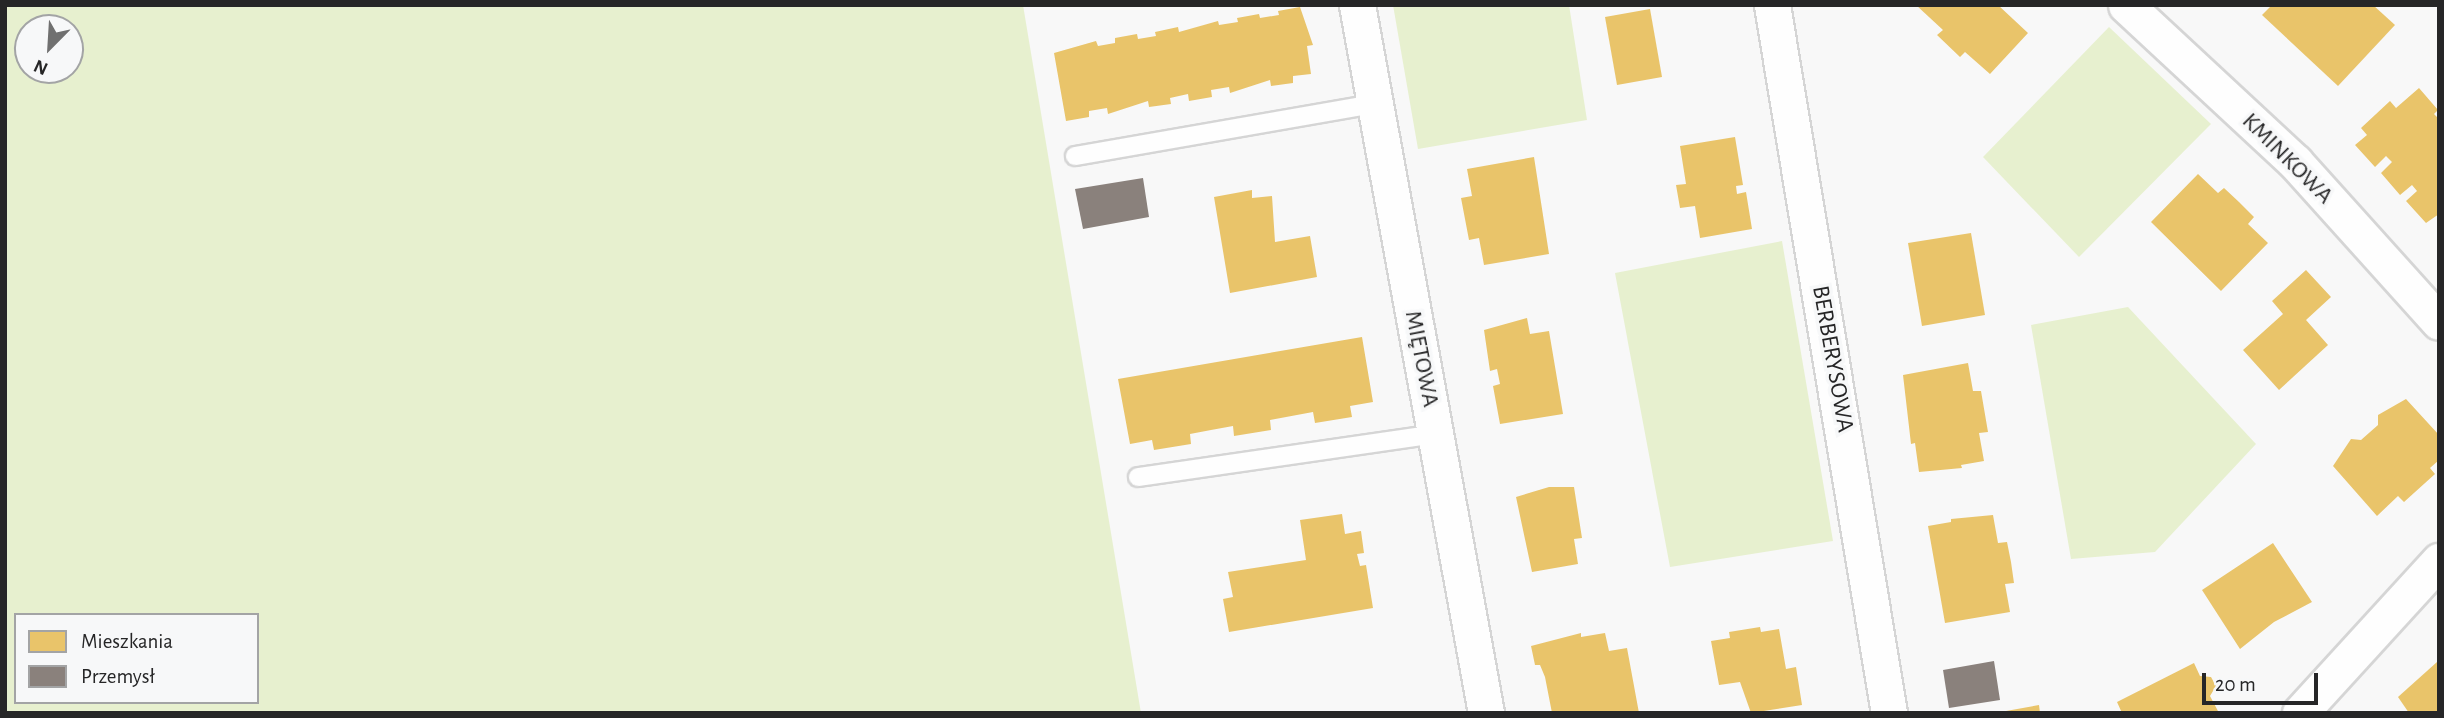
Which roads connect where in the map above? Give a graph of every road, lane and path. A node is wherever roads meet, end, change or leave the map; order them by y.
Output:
1 (1357, 5) edge
2 (1772, 5) edge
3 (2126, 5) edge
4 (1372, 104) junction
5 (1075, 156) dead end
6 (2439, 322) edge
7 (1435, 434) junction
8 (1138, 477) dead end
9 (2439, 561) edge
10 (1486, 713) edge
11 (1889, 713) edge
12 (2300, 713) edge

1 - 4 street, MIĘTOWA
2 - 11 street, BERBERYSOWA
3 - 6 street, KMINKOWA
4 - 5 lane
4 - 7 street, MIĘTOWA
7 - 8 lane
7 - 10 street, MIĘTOWA
9 - 12 street

